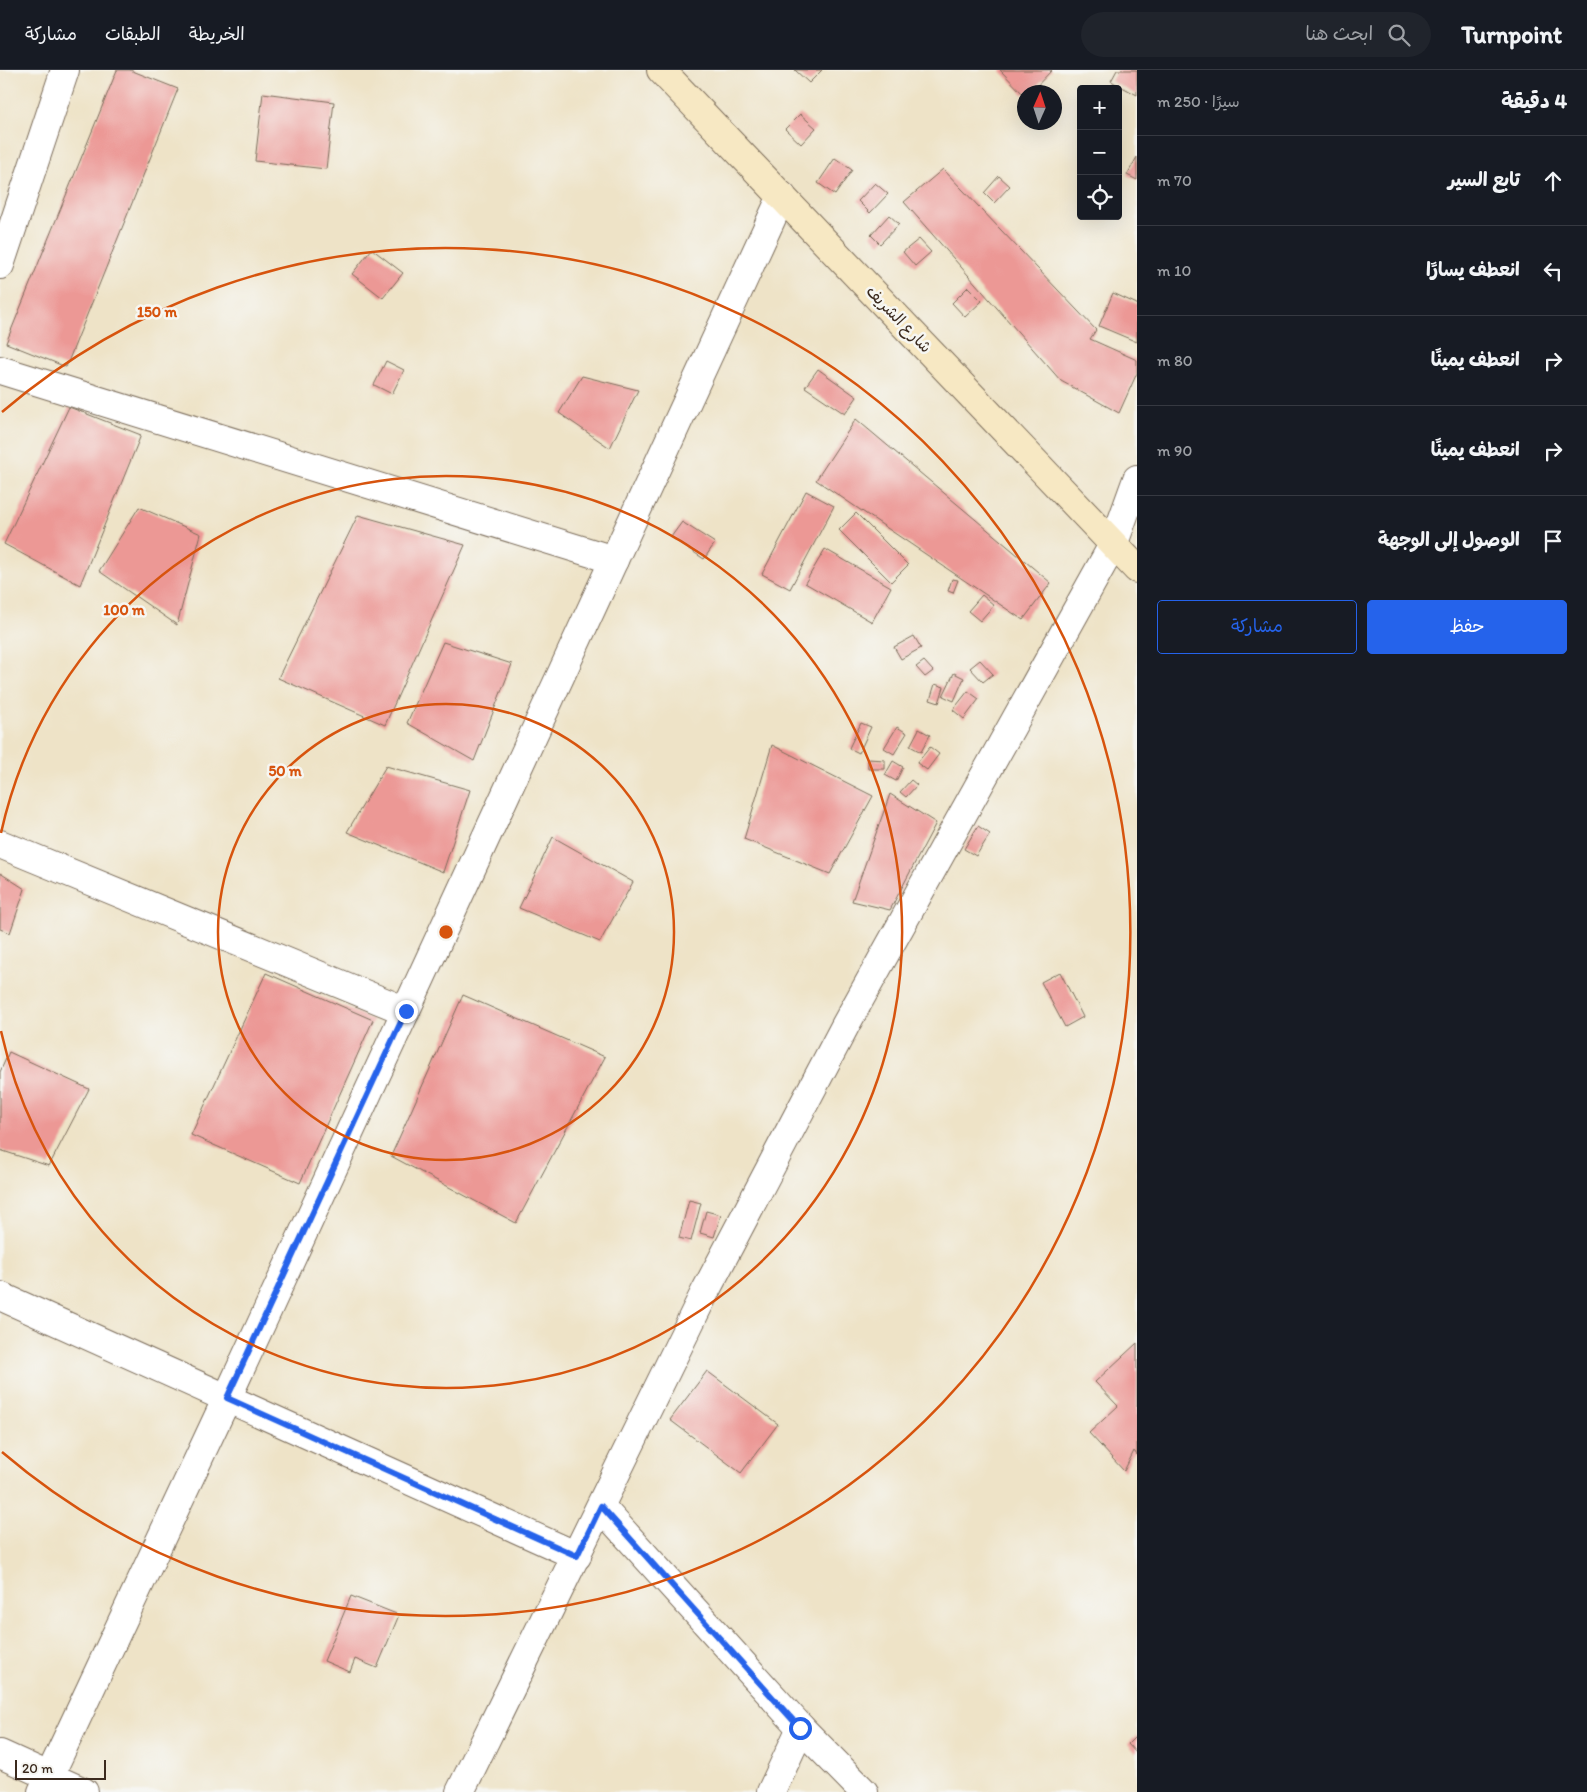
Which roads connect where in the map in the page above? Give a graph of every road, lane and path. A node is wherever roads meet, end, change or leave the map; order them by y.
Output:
1 (65, 70) edge
2 (661, 70) edge
3 (782, 196) junction
4 (0, 265) edge
5 (0, 370) edge
6 (1137, 479) edge
7 (1114, 544) junction
8 (614, 560) junction
9 (1137, 569) edge
10 (0, 844) edge
11 (406, 1011) junction
12 (0, 1296) edge
13 (227, 1398) junction
14 (601, 1506) junction
15 (577, 1556) junction
16 (800, 1728) junction
17 (0, 1754) edge
18 (46, 1784) edge
19 (84, 1792) edge
20 (460, 1792) edge
21 (771, 1792) edge
22 (864, 1792) edge

1 - 4 street
2 - 3 main road, شارع الشريف
3 - 7 main road, شارع الشريف
3 - 8 street
5 - 8 street
6 - 7 street
7 - 9 main road, شارع الشريف
7 - 14 street
8 - 11 street
10 - 11 street
11 - 13 street
12 - 13 street
13 - 15 street
13 - 18 street
14 - 15 street
14 - 16 street
15 - 20 street
16 - 21 street
16 - 22 street
17 - 18 street
18 - 19 street

